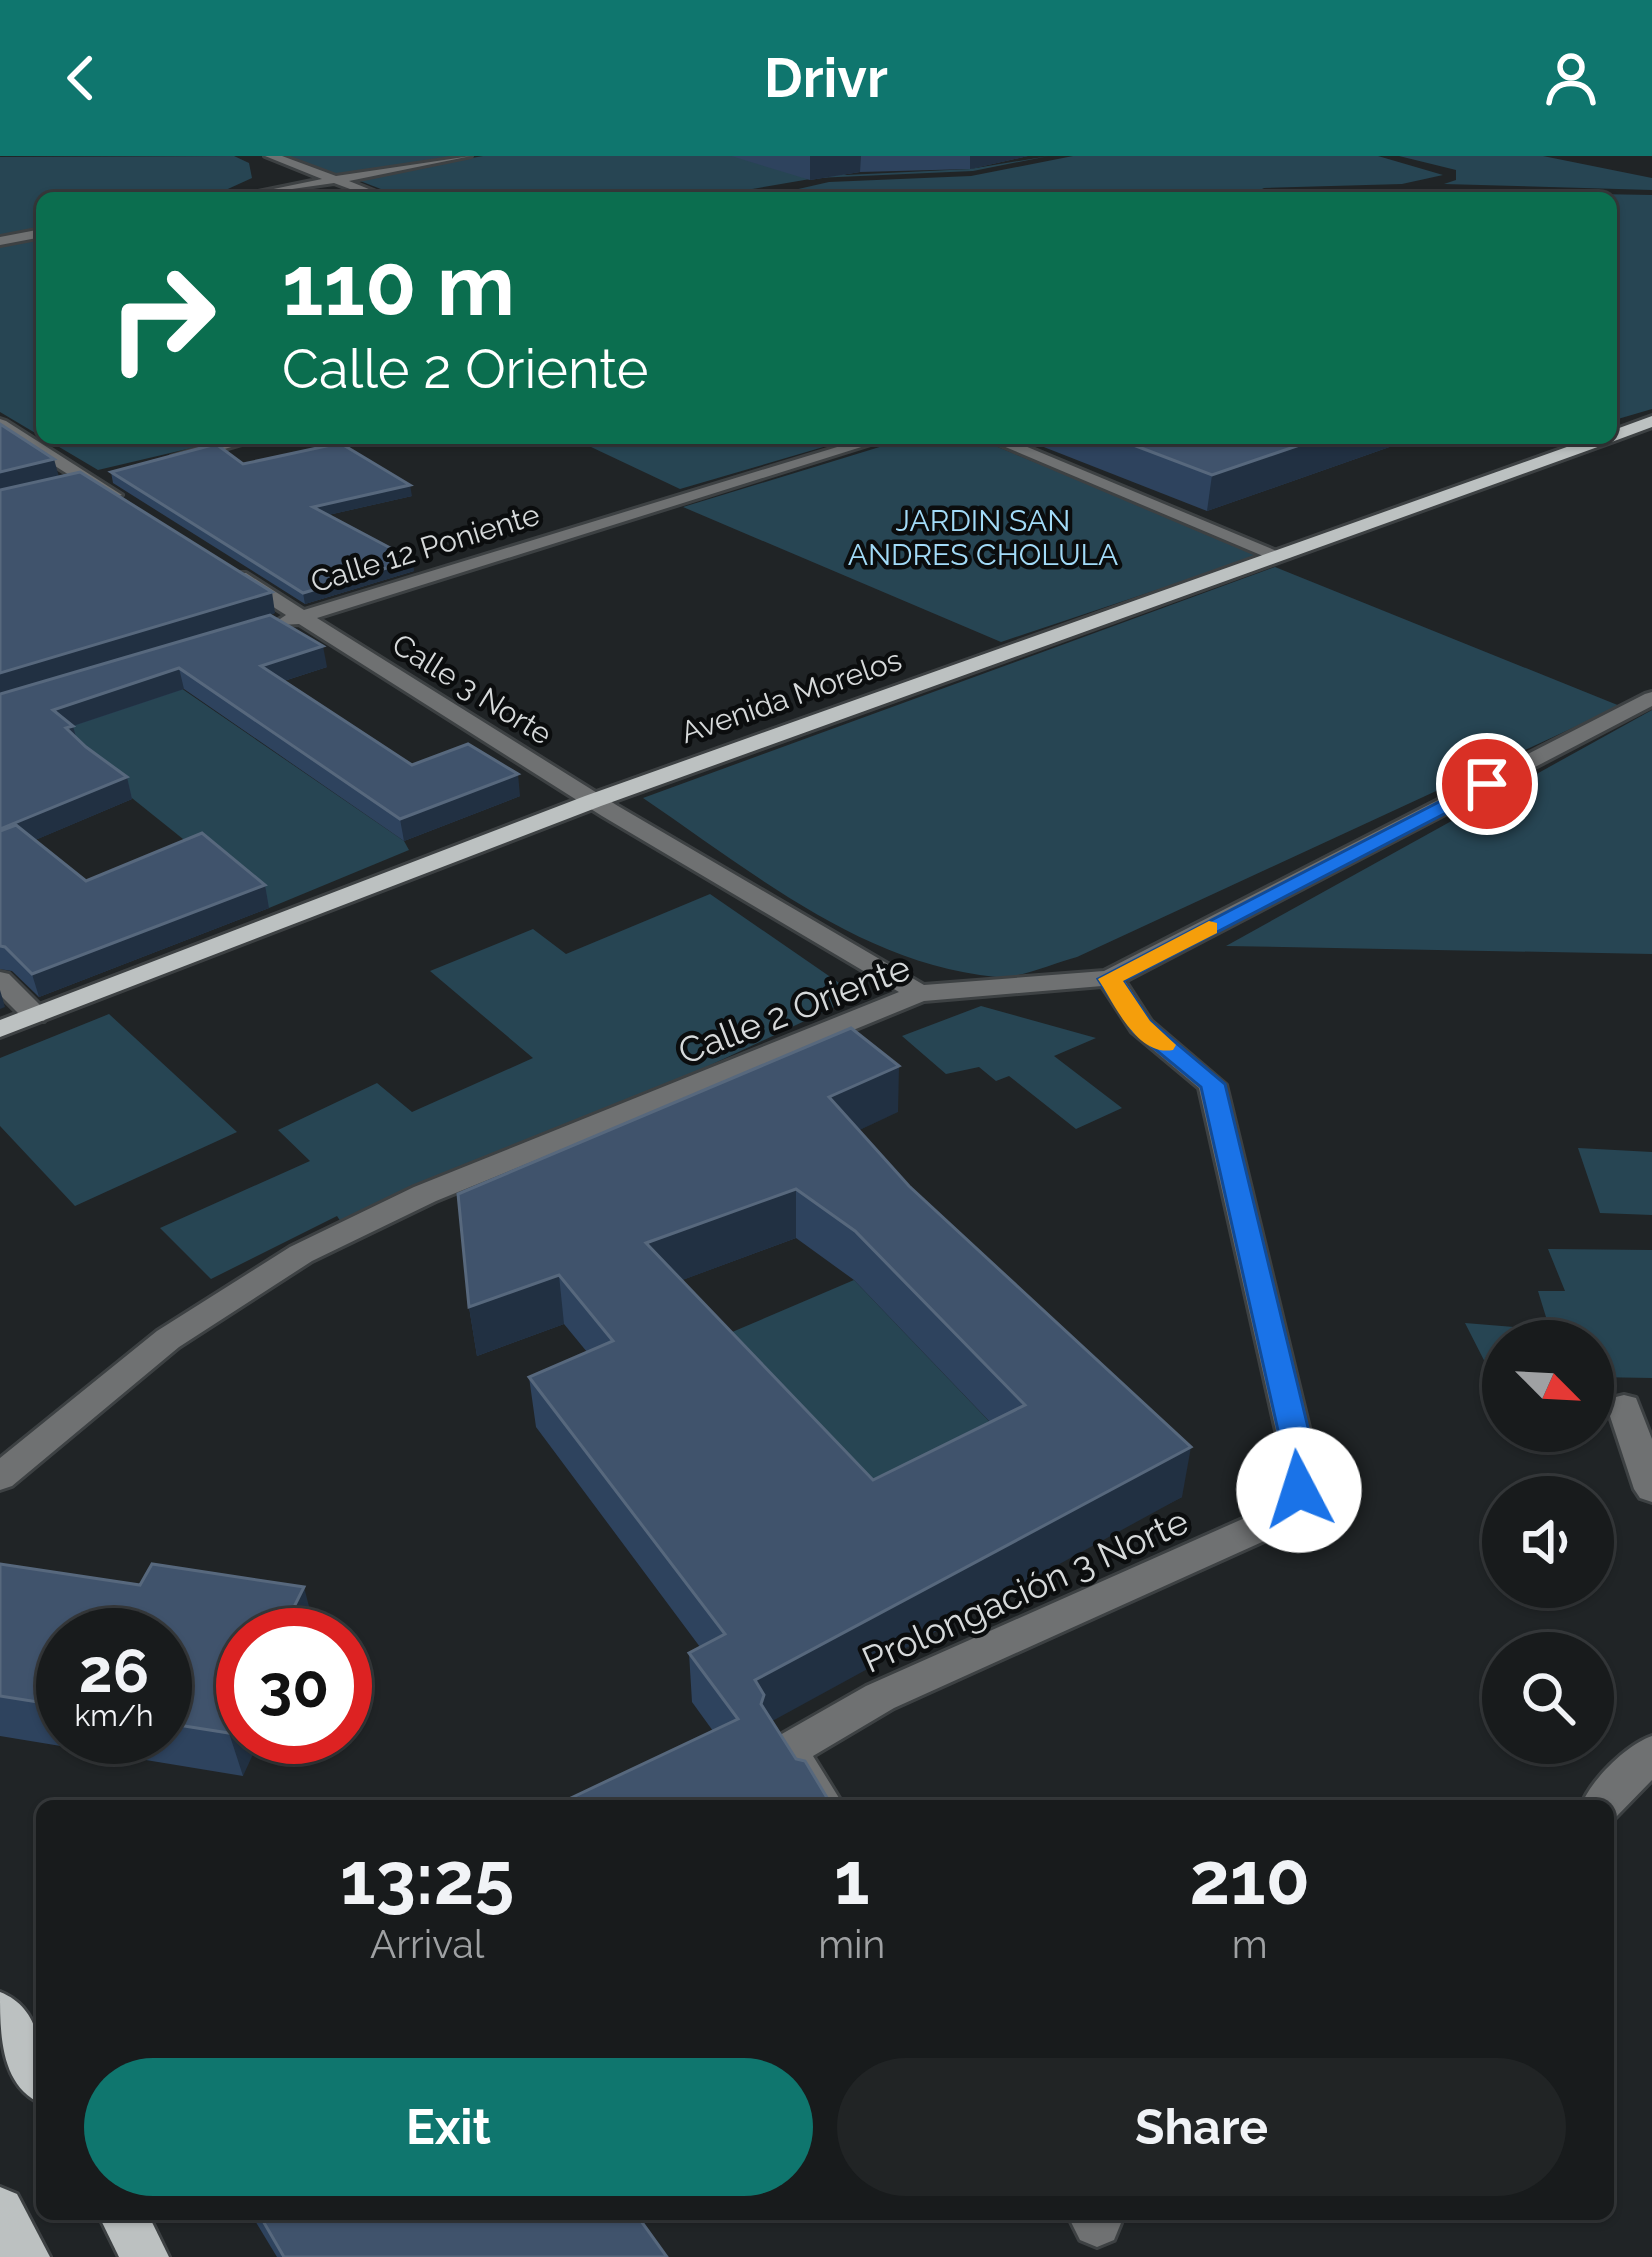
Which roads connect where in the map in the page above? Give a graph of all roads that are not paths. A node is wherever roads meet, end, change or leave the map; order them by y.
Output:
1 (271, 156) edge
2 (465, 156) edge
3 (336, 179) junction
4 (267, 192) edge
5 (370, 192) edge
6 (36, 234) edge
7 (0, 241) edge
8 (1652, 421) edge
9 (0, 424) edge
10 (1617, 435) edge
11 (231, 444) edge
12 (863, 444) edge
13 (1007, 444) edge
14 (1593, 444) edge
15 (155, 463) edge
16 (118, 472) edge
17 (77, 482) junction
18 (128, 505) edge
19 (1282, 557) junction
20 (224, 567) edge
21 (300, 617) junction
22 (261, 629) edge
23 (1652, 698) edge
24 (593, 801) junction
25 (1110, 979) junction
26 (0, 980) edge
27 (919, 994) junction
28 (35, 1015) junction
29 (0, 1029) edge
30 (1624, 1407) dead end
31 (0, 1477) edge
32 (1652, 1489) edge
33 (1652, 1753) edge
34 (820, 1800) edge
35 (1605, 1800) edge
36 (0, 2013) edge
37 (36, 2072) edge
38 (0, 2211) edge
39 (125, 2220) edge
40 (26, 2257) edge
41 (145, 2257) edge

1 - 3 street
2 - 3 street
3 - 4 street
3 - 5 street
6 - 7 street
8 - 10 main road, Avenida Morelos
9 - 17 street
11 - 15 street
12 - 21 street, Calle 12 Poniente
13 - 19 street
14 - 19 main road, Avenida Morelos
16 - 17 street
17 - 18 street
19 - 24 main road, Avenida Morelos
20 - 21 street, Calle 3 Norte
21 - 22 street, Calle 12 Poniente
21 - 24 street, Calle 3 Norte
23 - 25 street, Calle 2 Oriente
24 - 27 street, Calle 3 Norte
24 - 28 main road, Avenida Morelos
25 - 27 street, Calle 2 Oriente
25 - 34 street, Prolongación 3 Norte
26 - 28 street
27 - 31 street, Calle 2 Oriente
28 - 29 main road, Avenida Morelos
30 - 32 street
33 - 35 street
36 - 37 main road
38 - 40 main road
39 - 41 main road

